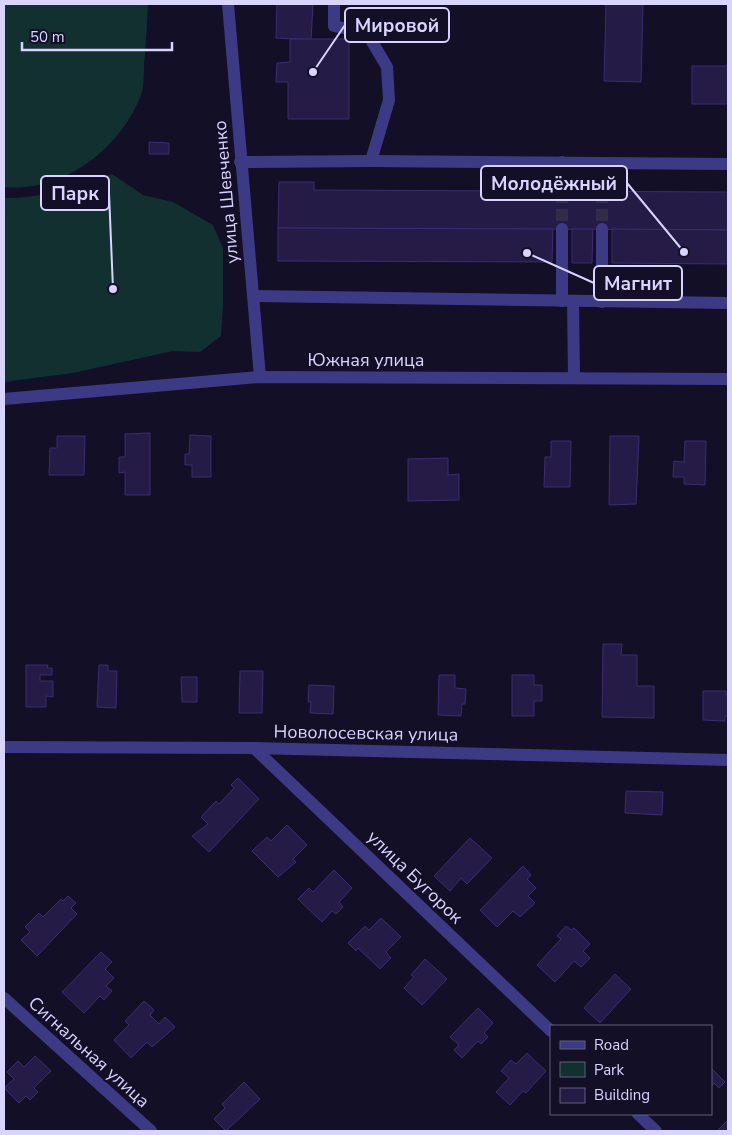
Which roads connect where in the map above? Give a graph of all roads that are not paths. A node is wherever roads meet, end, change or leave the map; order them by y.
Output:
1 (228, 4) edge
2 (334, 4) edge
3 (371, 161) junction
4 (240, 162) junction
5 (562, 162) junction
6 (602, 163) junction
7 (728, 164) edge
8 (562, 191) tunnel mouth
9 (602, 192) tunnel mouth
10 (562, 229) tunnel mouth
11 (602, 230) tunnel mouth
12 (252, 296) junction
13 (567, 301) junction
14 (602, 302) junction
15 (728, 303) edge
16 (260, 377) junction
17 (574, 377) junction
18 (728, 379) edge
19 (4, 399) edge
20 (4, 747) edge
21 (254, 748) junction
22 (728, 760) edge
23 (4, 998) edge
24 (550, 1029) edge
25 (639, 1115) edge
26 (151, 1131) edge
27 (656, 1131) edge

1 - 4 street, улица Шевченко
2 - 3 street
3 - 4 street
3 - 5 street
4 - 12 street, улица Шевченко
5 - 6 street
5 - 8 street
6 - 7 street
6 - 9 street
10 - 13 street
11 - 14 street
12 - 13 street
12 - 16 street, улица Шевченко
13 - 14 street
13 - 17 street
14 - 15 street
16 - 17 street, Южная улица
16 - 19 street, Южная улица
17 - 18 street, Южная улица
20 - 21 street, Новолосевская улица
21 - 22 street, Новолосевская улица
21 - 24 street, улица Бугорок
23 - 26 street, Сигнальная улица
25 - 27 street

